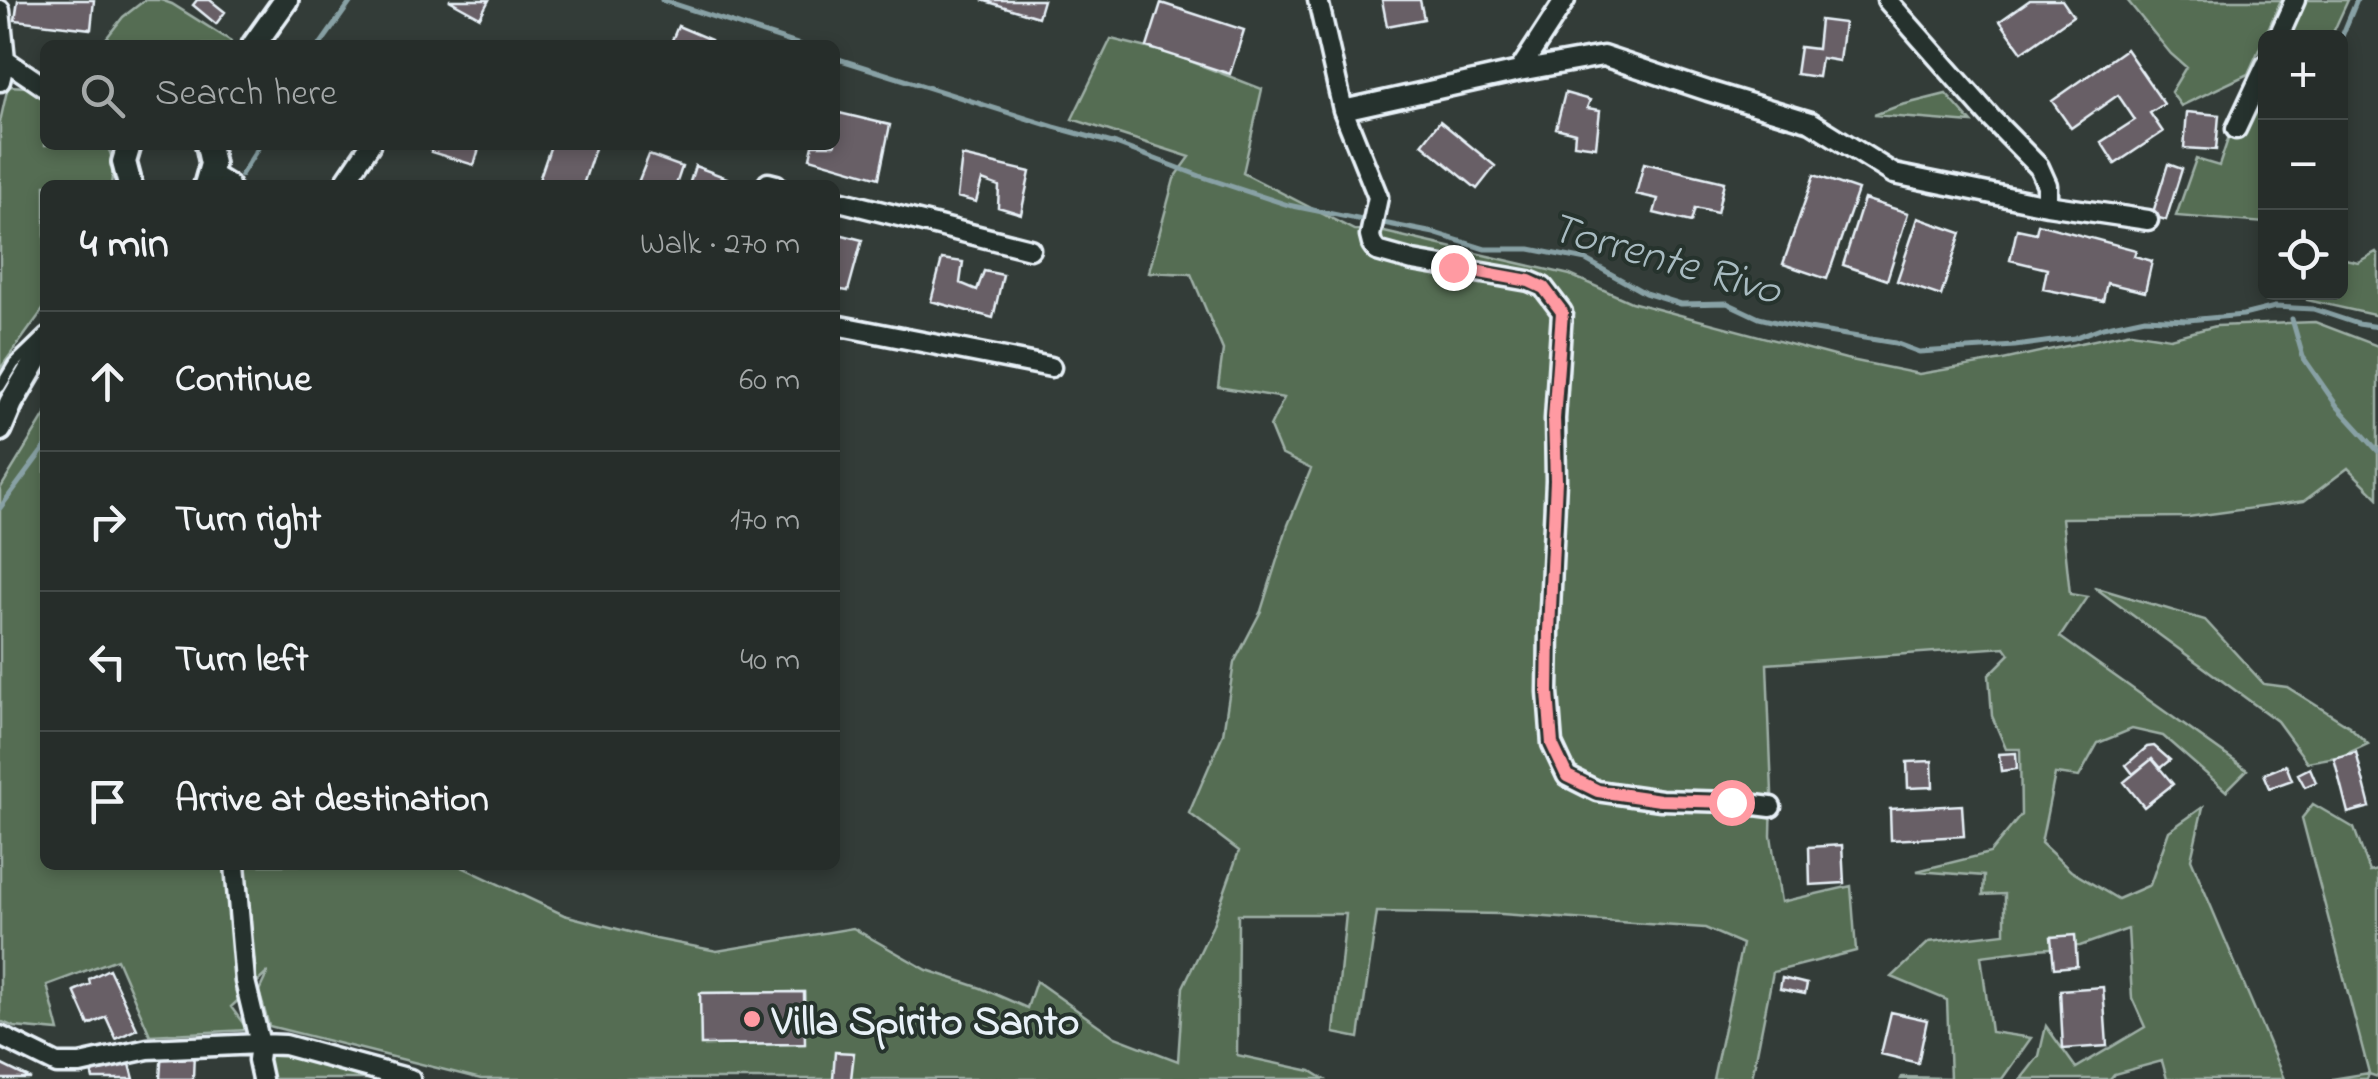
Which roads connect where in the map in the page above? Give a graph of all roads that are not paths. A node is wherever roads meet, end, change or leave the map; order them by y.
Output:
1 (286, 0) edge
2 (1318, 0) edge
3 (1565, 0) edge
4 (1887, 0) edge
5 (2296, 0) edge
6 (0, 10) edge
7 (2282, 30) edge
8 (258, 40) edge
9 (2, 58) edge
10 (1519, 71) junction
11 (0, 81) edge
12 (2258, 82) edge
13 (40, 84) edge
14 (1343, 110) junction
15 (2236, 129) dead end
16 (209, 150) edge
17 (367, 150) edge
18 (215, 180) edge
19 (346, 180) edge
20 (840, 201) edge
21 (2047, 206) junction
22 (2148, 220) dead end
23 (1030, 249) dead end
24 (840, 326) edge
25 (40, 339) edge
26 (40, 354) edge
27 (1051, 367) dead end
28 (0, 387) edge
29 (0, 428) edge
30 (1771, 807) dead end
31 (235, 870) edge
32 (0, 1036) edge
33 (260, 1044) junction
34 (262, 1079) edge
35 (410, 1079) edge

1 - 8 street
2 - 14 street
3 - 10 street
4 - 21 street
5 - 7 street
6 - 9 street
9 - 11 street
9 - 13 street
10 - 14 street
10 - 21 street
12 - 15 street
14 - 30 street
16 - 18 street
17 - 19 street
20 - 23 street
21 - 22 street
24 - 27 street
25 - 28 lane
26 - 29 street
31 - 33 street
32 - 33 street
33 - 34 street
33 - 35 street

